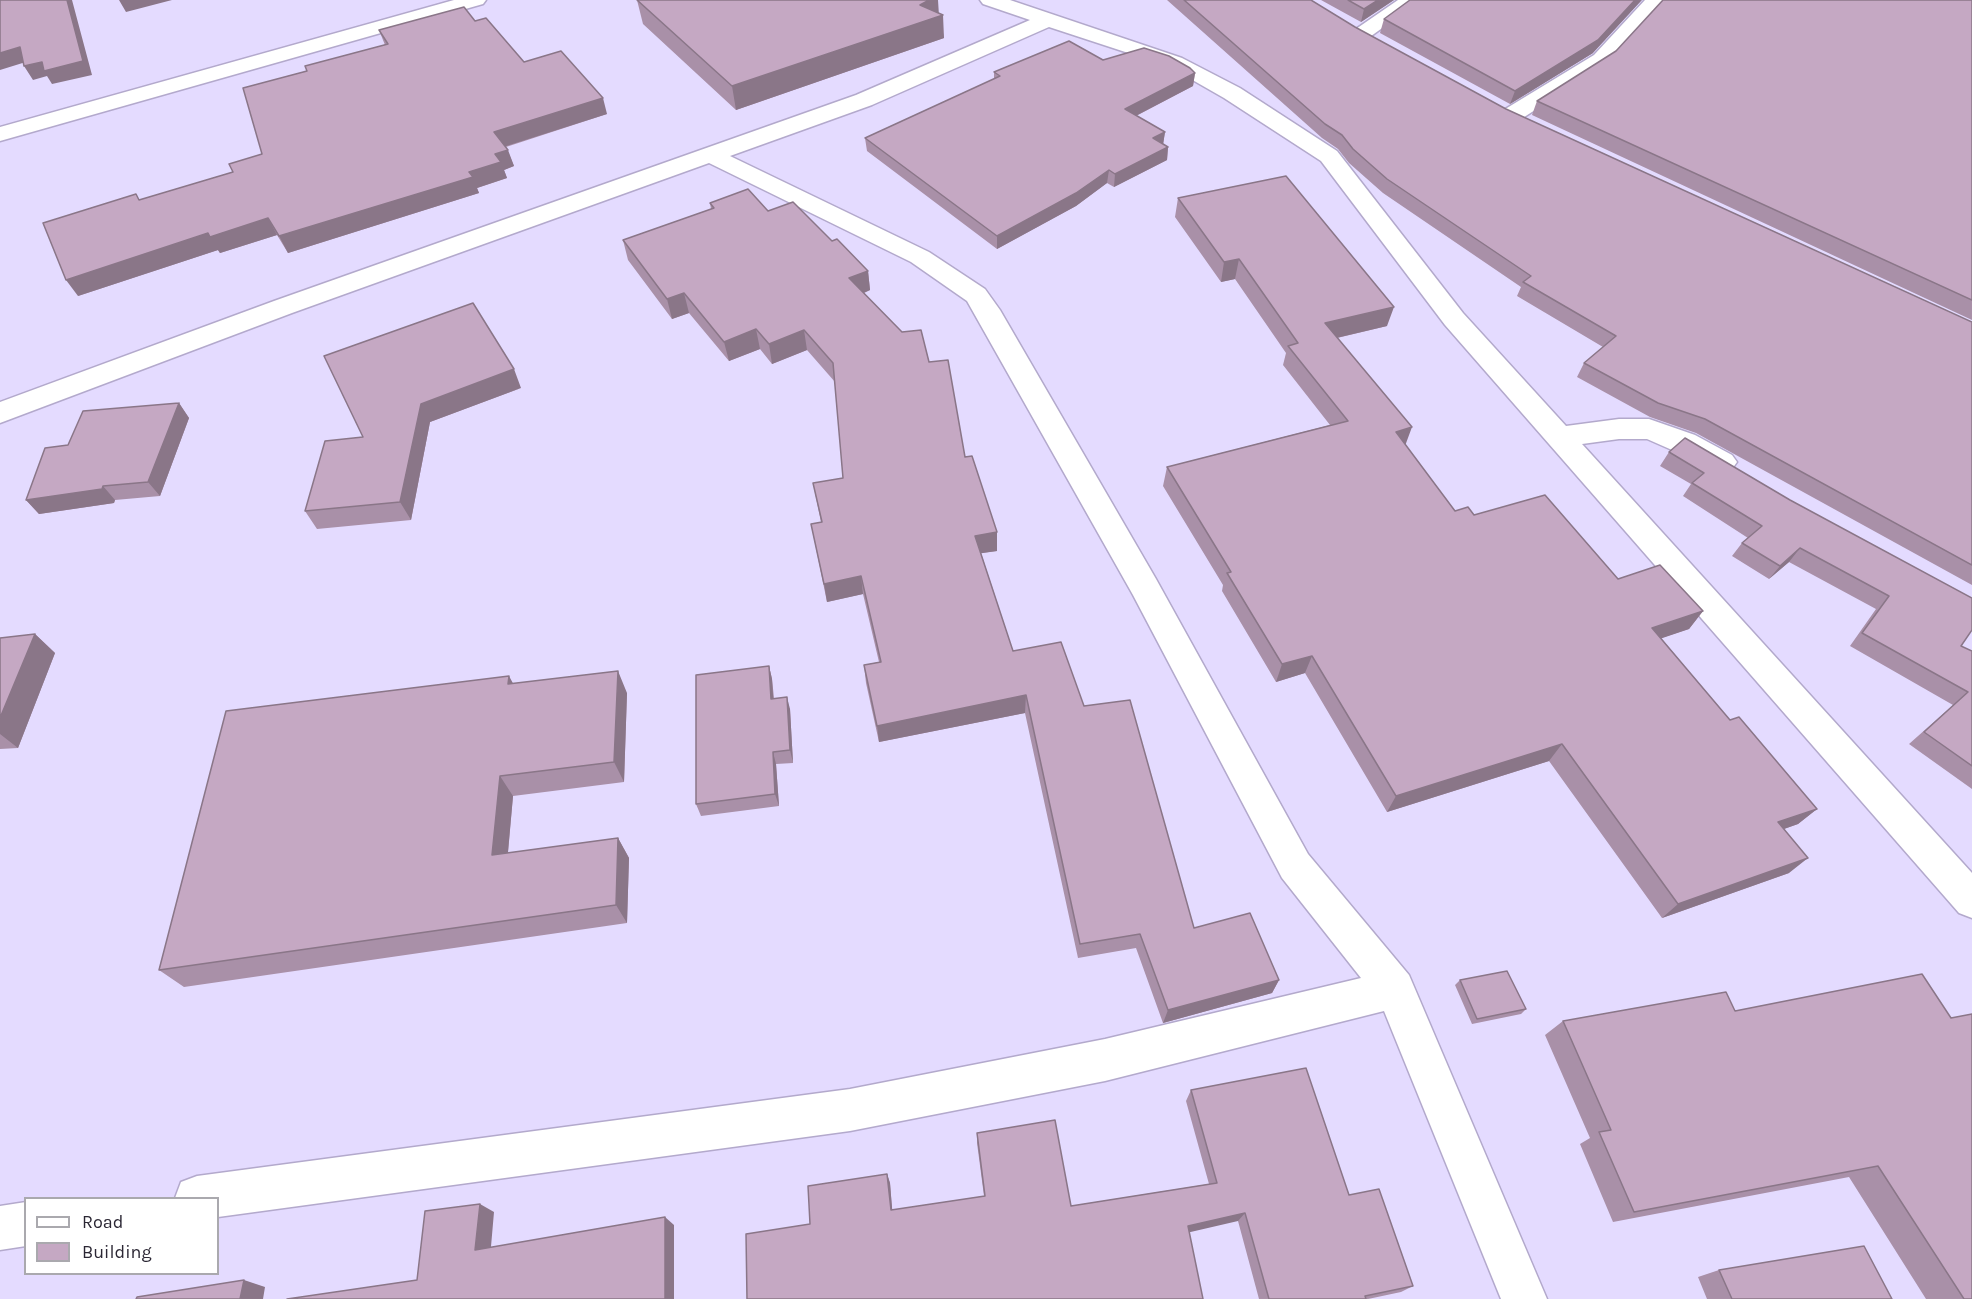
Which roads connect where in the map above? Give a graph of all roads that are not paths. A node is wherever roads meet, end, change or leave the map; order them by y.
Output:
1 (476, 0) edge
2 (990, 0) edge
3 (1411, 0) edge
4 (1656, 0) edge
5 (1050, 19) junction
6 (1360, 34) edge
7 (1539, 129) edge
8 (0, 134) edge
9 (713, 156) junction
10 (0, 413) edge
11 (1560, 437) junction
12 (1750, 479) edge
13 (1972, 900) edge
14 (1395, 989) junction
15 (204, 1197) edge
16 (24, 1224) edge
17 (0, 1228) edge
18 (1524, 1299) edge

1 - 8 street
2 - 5 street
3 - 6 street
4 - 7 street
5 - 9 street
5 - 11 street
9 - 10 street
9 - 14 street
11 - 12 street
11 - 13 street
14 - 15 street
14 - 18 street
16 - 17 street

